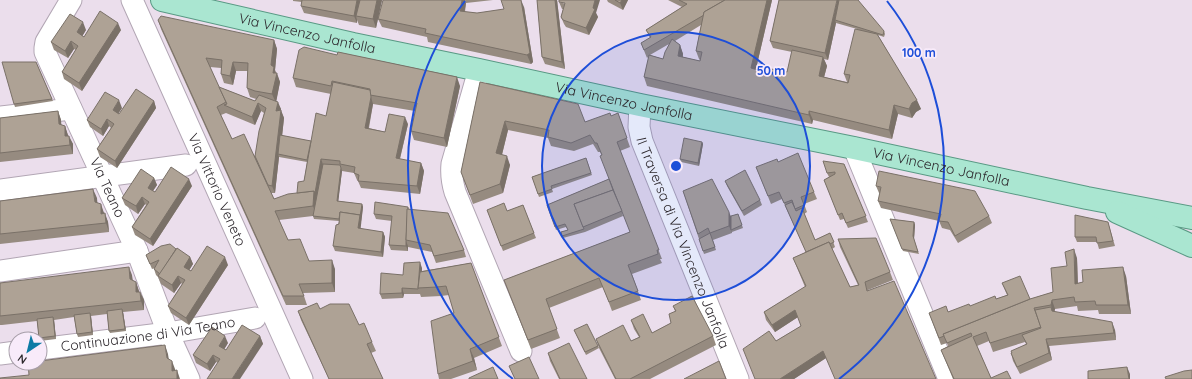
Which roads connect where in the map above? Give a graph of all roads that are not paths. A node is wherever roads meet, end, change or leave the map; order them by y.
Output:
1 (71, 0) edge
2 (132, 0) edge
3 (162, 0) edge
4 (479, 70) junction
5 (640, 105) junction
6 (71, 109) junction
7 (0, 117) edge
8 (854, 148) junction
9 (186, 165) dead end
10 (103, 176) junction
11 (0, 190) edge
12 (1086, 198) junction
13 (1192, 218) edge
14 (1192, 246) edge
15 (137, 251) junction
16 (0, 271) edge
17 (255, 318) dead end
18 (168, 334) junction
19 (48, 348) edge
20 (521, 351) dead end
21 (189, 379) edge
22 (302, 379) edge
23 (738, 379) edge
24 (949, 379) edge

1 - 6 street, Via Teano
2 - 22 street, Via Vittorio Veneto
3 - 4 main road, Via Vincenzo Janfolla
4 - 5 main road, Via Vincenzo Janfolla
4 - 20 street
5 - 8 main road, Via Vincenzo Janfolla
5 - 23 street, II Traversa di Via Vincenzo Janfolla
6 - 7 street
6 - 10 street, Via Teano
8 - 12 main road, Via Vincenzo Janfolla
8 - 24 street
9 - 10 street
10 - 11 street
10 - 15 street, Via Teano
12 - 13 main road, Via Vincenzo Janfolla
12 - 14 main road, Via Vincenzo Janfolla
15 - 16 street
15 - 18 street, Via Teano
17 - 18 street, Continuazione di Via Teano
18 - 19 street, Continuazione di Via Teano
18 - 21 street, Via Teano

